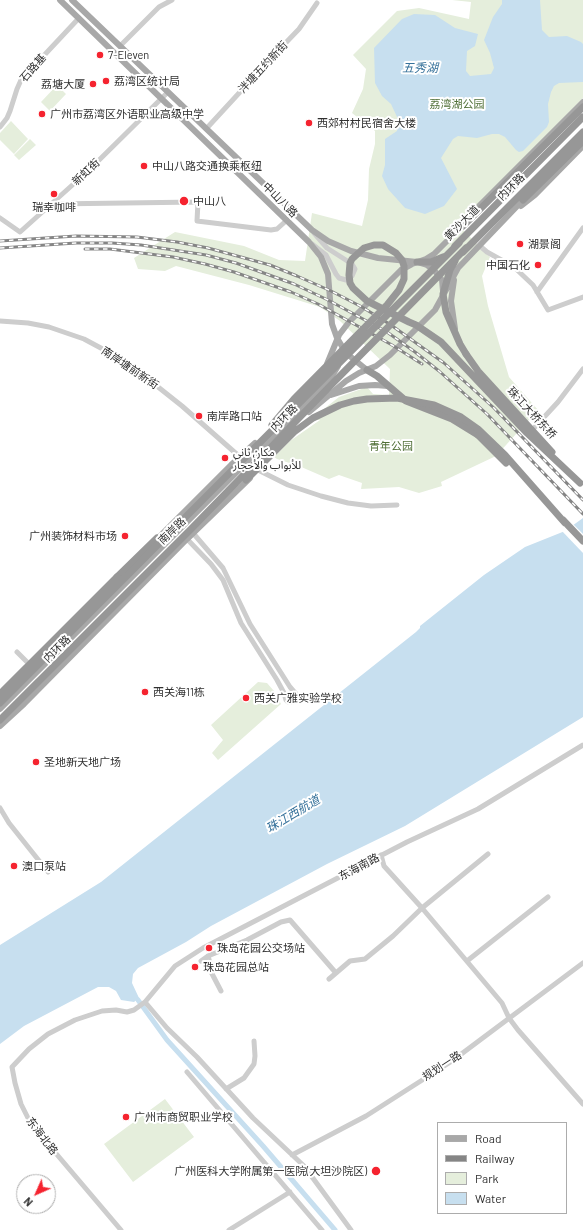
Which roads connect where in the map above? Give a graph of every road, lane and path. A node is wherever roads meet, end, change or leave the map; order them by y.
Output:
1 (60, 0) edge
2 (72, 0) edge
3 (172, 0) edge
4 (317, 3) dead end
5 (68, 8) junction
6 (79, 18) junction
7 (120, 46) junction
8 (168, 92) junction
9 (162, 98) junction
10 (583, 102) edge
11 (583, 107) edge
12 (583, 118) edge
13 (0, 127) edge
14 (206, 129) junction
15 (583, 131) edge
16 (583, 141) edge
17 (583, 146) edge
18 (524, 192) junction
19 (523, 200) junction
20 (52, 204) junction
21 (514, 210) junction
22 (0, 218) edge
23 (287, 220) junction
24 (463, 226) junction
25 (583, 228) edge
26 (312, 230) junction
27 (309, 242) junction
28 (480, 246) junction
29 (440, 249) junction
30 (446, 255) junction
31 (417, 262) junction
32 (454, 269) junction
33 (449, 285) junction
34 (537, 292) junction
35 (443, 294) junction
36 (583, 297) edge
37 (451, 301) junction
38 (0, 321) edge
39 (456, 336) junction
40 (337, 338) junction
41 (342, 347) junction
42 (583, 369) edge
43 (367, 370) junction
44 (335, 372) junction
45 (343, 383) junction
46 (388, 386) junction
47 (327, 397) junction
48 (535, 426) dead end
49 (274, 435) junction
50 (258, 440) junction
51 (253, 453) junction
52 (240, 457) junction
53 (258, 470) junction
54 (581, 485) edge
55 (397, 505) dead end
56 (565, 523) junction
57 (193, 531) junction
58 (157, 538) junction
59 (187, 539) junction
60 (583, 541) edge
61 (154, 554) junction
62 (89, 619) junction
63 (75, 625) junction
64 (17, 652) dead end
65 (33, 669) junction
66 (0, 694) edge
67 (0, 702) edge
68 (0, 708) edge
69 (0, 716) edge
70 (0, 720) edge
71 (0, 726) edge
72 (582, 747) edge
73 (0, 808) edge
74 (488, 854) dead end
75 (381, 855) junction
76 (48, 872) dead end
77 (548, 897) dead end
78 (422, 908) junction
79 (208, 956) junction
80 (201, 962) dead end
81 (467, 962) junction
82 (583, 963) edge
83 (336, 973) junction
84 (329, 979) dead end
85 (221, 991) dead end
86 (144, 1003) junction
87 (136, 1009) joint
88 (509, 1018) junction
89 (254, 1041) dead end
90 (187, 1072) dead end
91 (226, 1089) junction
92 (583, 1104) edge
93 (292, 1155) junction
94 (290, 1192) junction
95 (121, 1230) edge
96 (229, 1230) edge
97 (322, 1230) edge
98 (351, 1230) edge

1 - 5 main road, 中山八路
2 - 5 street
2 - 7 main road, 中山八路
3 - 7 street
4 - 14 street, 泮塘五约新街
5 - 6 main road, 中山八路
6 - 9 main road, 中山八路
6 - 13 street, 石路基
7 - 8 main road, 中山八路
8 - 9 street, 新虹街
8 - 14 main road, 中山八路
9 - 20 street, 新虹街
9 - 23 main road, 中山八路
10 - 24 main road
11 - 24 highway
12 - 30 highway, 黄沙大道
12 - 51 highway, 内环路, bridge
14 - 26 main road, 中山八路
15 - 18 highway, 黄沙大道
15 - 57 highway, 内环路, bridge
16 - 19 highway
17 - 21 main road
18 - 19 main road
18 - 32 highway, 黄沙大道
19 - 21 main road
20 - 22 street, 新虹街
20 - 23 street
21 - 28 main road
23 - 27 main road, 中山八路
24 - 29 main road
25 - 34 street
26 - 27 street
26 - 31 main road, 中山八路
27 - 40 main road, 中山八路
28 - 32 main road
28 - 34 street
29 - 30 street
29 - 31 main road
30 - 31 highway, 黄沙大道
30 - 32 street
31 - 35 main road
31 - 40 main road
32 - 33 main road
32 - 35 highway, 黄沙大道
32 - 37 main road
33 - 35 main road, 南岸路
33 - 37 main road
34 - 36 street
35 - 39 highway, 珠江大桥东桥
35 - 43 main road, 南岸路
37 - 39 main road
38 - 52 street, 南岸塘前新街
39 - 54 highway, 珠江大桥东桥, bridge
40 - 41 main road, 中山八路
40 - 50 main road
41 - 43 main road, 中山八路
41 - 44 main road, 南岸路
42 - 48 street
43 - 45 main road, 南岸路
43 - 46 highway
44 - 45 street
44 - 49 main road, 南岸路
45 - 47 main road, 南岸路
46 - 47 main road
46 - 56 highway, bridge
47 - 53 main road
47 - 69 main road, 南岸路
49 - 50 main road
49 - 51 main road, 南岸路
50 - 52 main road
51 - 52 main road
51 - 54 highway, bridge
51 - 61 main road, 南岸路
51 - 67 highway, 内环路, bridge
52 - 58 main road
53 - 55 street
53 - 57 main road
56 - 57 highway, bridge
56 - 60 highway, bridge
57 - 59 main road
57 - 59 street
57 - 70 highway, 内环路, bridge
58 - 61 main road
58 - 63 main road
58 - 66 highway, bridge
59 - 71 main road
61 - 62 main road, 南岸路
62 - 63 main road
62 - 68 main road, 南岸路
63 - 65 main road
64 - 65 street
65 - 67 main road
72 - 75 street, 东海南路
73 - 76 street
74 - 78 street
75 - 78 street
75 - 86 street, 东海南路
77 - 81 street
78 - 81 street
78 - 83 street
79 - 80 street
79 - 83 street
79 - 85 street
81 - 88 street
82 - 88 street, 规划一路
83 - 84 street
86 - 87 street, 东海南路
86 - 91 street
87 - 95 street, 东海北路
88 - 92 street
88 - 93 street, 规划一路
89 - 91 street
90 - 94 street
91 - 93 street
93 - 98 street
94 - 96 street
94 - 97 street

